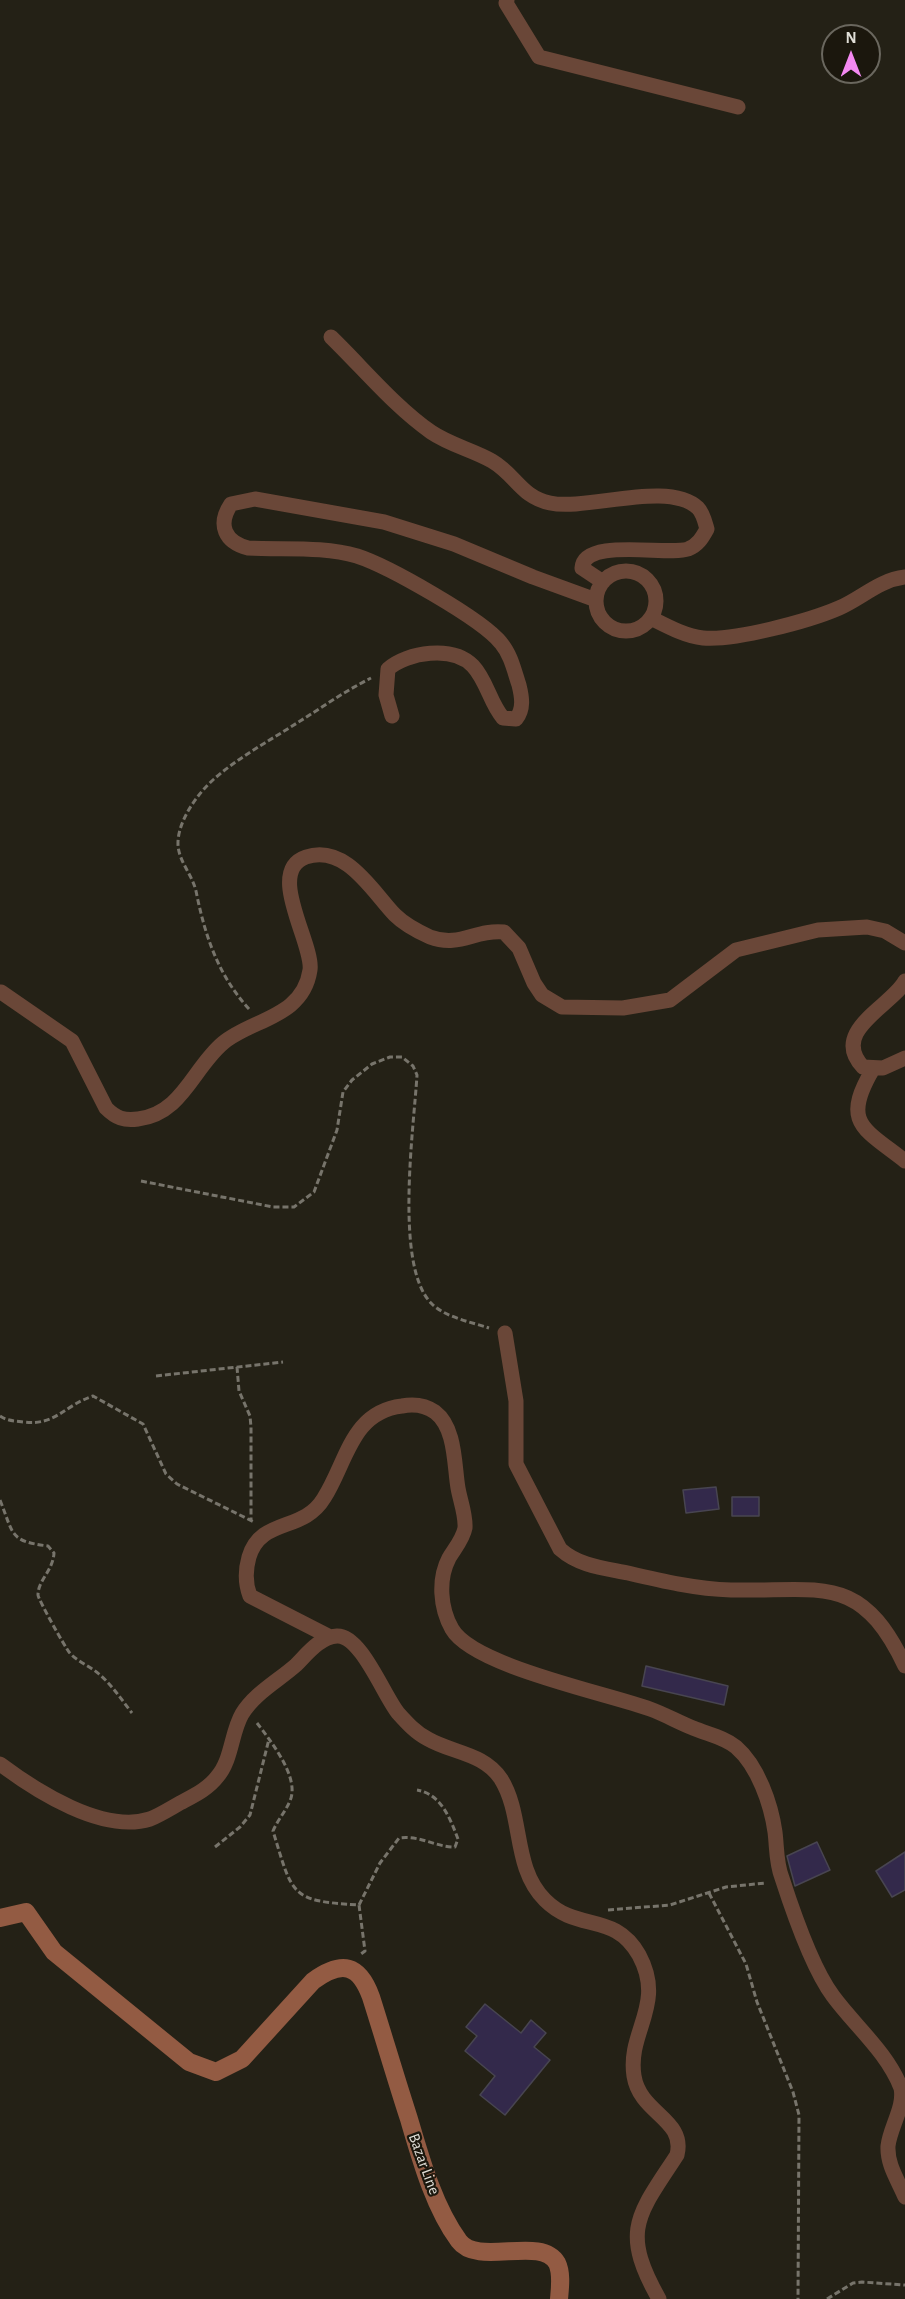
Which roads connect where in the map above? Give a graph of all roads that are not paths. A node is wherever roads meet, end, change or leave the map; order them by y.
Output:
1 (507, 0) edge
2 (738, 107) dead end
3 (331, 337) dead end
4 (905, 577) edge
5 (603, 582) junction
6 (596, 600) junction
7 (651, 618) junction
8 (392, 717) dead end
9 (905, 943) edge
10 (905, 981) edge
11 (1, 992) edge
12 (905, 1058) edge
13 (873, 1069) junction
14 (905, 1161) edge
15 (505, 1333) road end
16 (330, 1637) junction
17 (905, 1666) edge
18 (0, 1764) edge
19 (0, 1918) edge
20 (905, 2197) edge
21 (559, 2299) edge
22 (659, 2299) edge

1 - 2 street
3 - 5 street
4 - 7 street
5 - 6 street
5 - 7 street
6 - 7 street
6 - 8 street
9 - 11 street
10 - 13 street
12 - 13 street
13 - 14 street
15 - 17 street
16 - 18 street
16 - 20 street
16 - 22 street
19 - 21 street, Bazar Line

